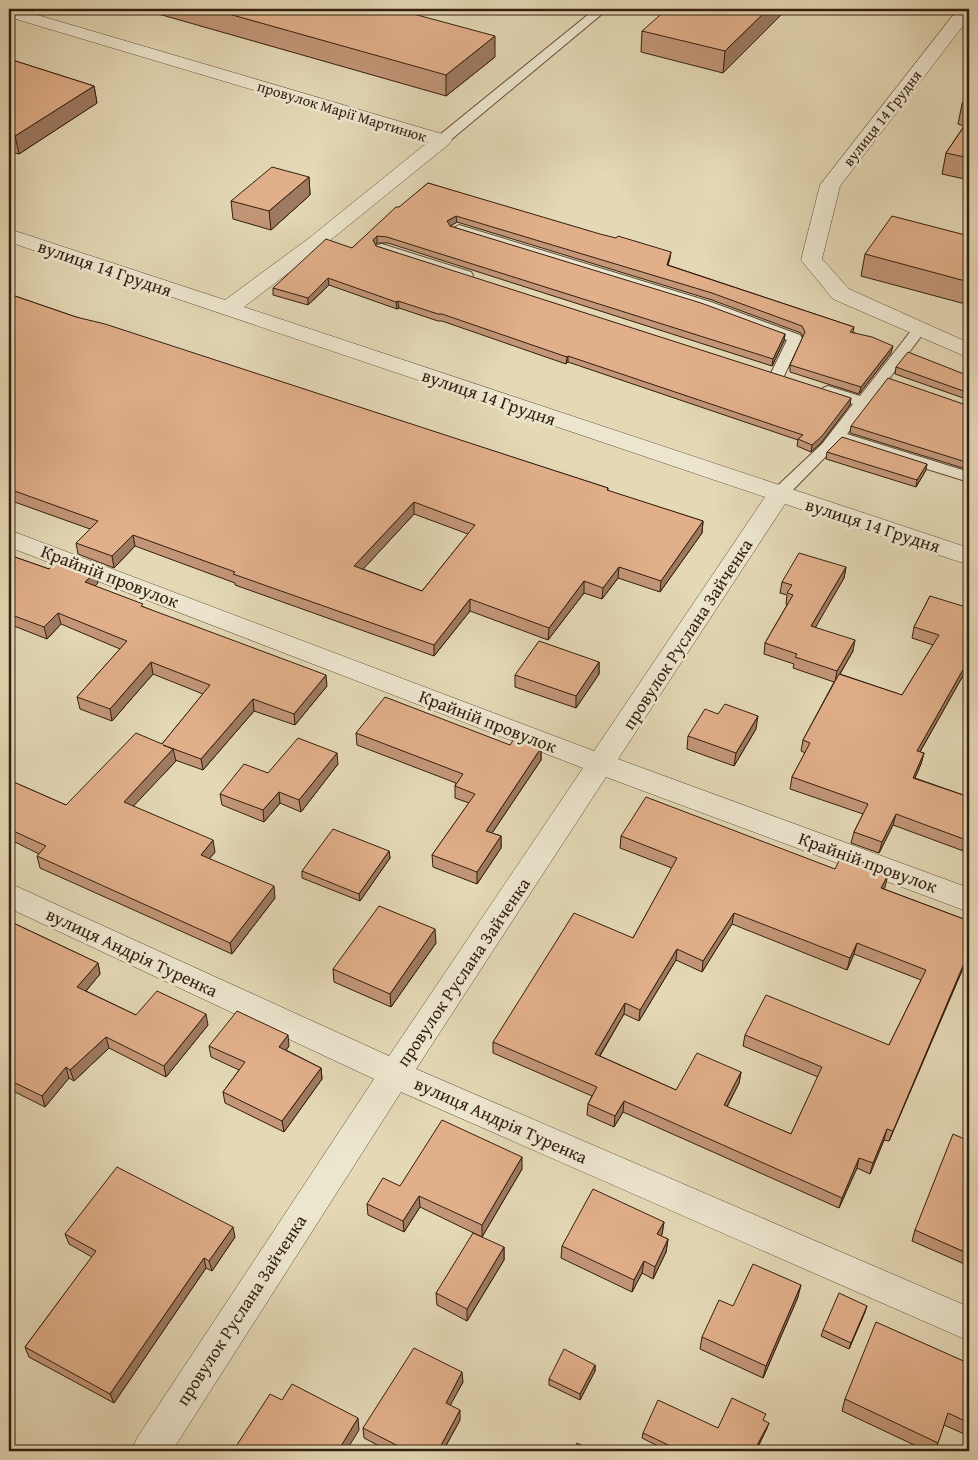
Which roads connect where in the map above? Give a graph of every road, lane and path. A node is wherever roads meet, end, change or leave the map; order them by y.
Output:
1 (602, 9) edge
2 (968, 9) edge
3 (9, 12) edge
4 (442, 140) junction
5 (456, 228) edge
6 (9, 235) edge
7 (382, 248) edge
8 (477, 278) edge
9 (228, 309) junction
10 (919, 330) junction
11 (969, 351) edge
12 (759, 369) edge
13 (882, 377) junction
14 (899, 383) edge
15 (816, 387) edge
16 (863, 402) junction
17 (838, 436) junction
18 (969, 477) edge
19 (779, 494) junction
20 (9, 538) edge
21 (969, 557) edge
22 (602, 764) junction
23 (9, 895) edge
24 (969, 900) edge
25 (394, 1074) junction
26 (969, 1324) edge
27 (150, 1451) edge

1 - 4 lane
2 - 10 street, вулиця 14 Грудня
3 - 4 street, провулок Марії Мартинюк
4 - 9 street, провулок Марії Мартинюк
5 - 12 lane
6 - 9 street, вулиця 14 Грудня
7 - 8 lane
9 - 19 street, вулиця 14 Грудня
10 - 11 street, вулиця 14 Грудня
10 - 13 lane
13 - 14 lane
13 - 16 lane
15 - 16 lane
16 - 17 lane
17 - 18 lane
17 - 19 lane
19 - 21 street, вулиця 14 Грудня
19 - 22 street, провулок Руслана Зайченка
20 - 22 street, Крайній провулок
22 - 24 street, Крайній провулок
22 - 25 street, провулок Руслана Зайченка
23 - 25 street, вулиця Андрія Туренка
25 - 26 street, вулиця Андрія Туренка
25 - 27 street, провулок Руслана Зайченка

